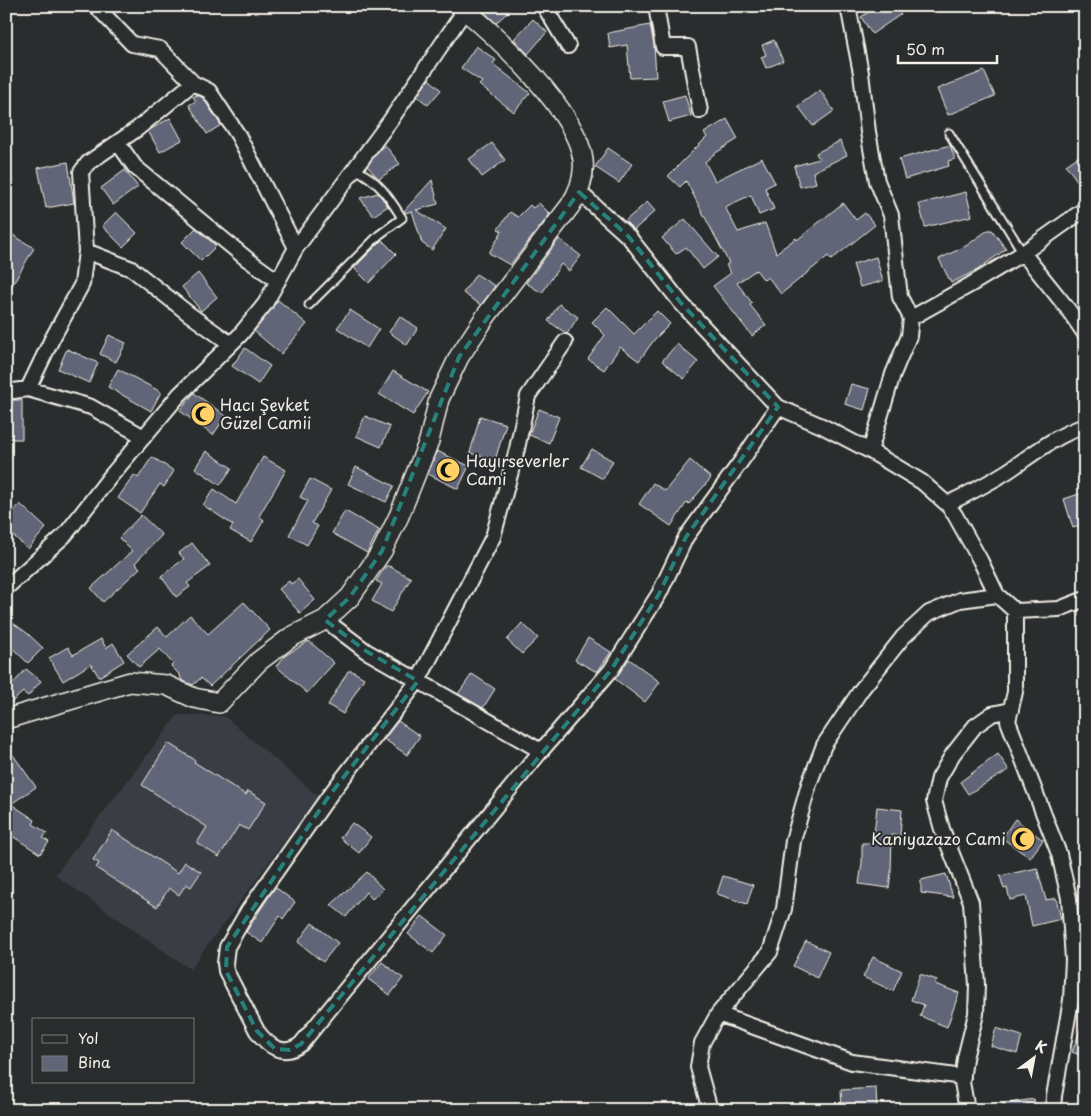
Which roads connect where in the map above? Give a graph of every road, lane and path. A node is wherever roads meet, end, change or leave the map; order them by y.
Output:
1 (96, 6) edge
2 (544, 6) edge
3 (656, 6) edge
4 (848, 6) edge
5 (462, 8) edge
6 (568, 46) dead end
7 (193, 83) junction
8 (700, 111) dead end
9 (949, 133) dead end
10 (118, 143) junction
11 (355, 169) junction
12 (579, 192) junction
13 (1085, 209) edge
14 (296, 248) junction
15 (86, 251) junction
16 (1023, 252) junction
17 (278, 281) junction
18 (309, 305) dead end
19 (911, 318) junction
20 (1085, 334) edge
21 (565, 342) dead end
22 (231, 344) junction
23 (28, 390) junction
24 (6, 392) edge
25 (778, 407) junction
26 (1085, 426) edge
27 (144, 437) junction
28 (870, 451) junction
29 (947, 504) junction
30 (6, 588) edge
31 (997, 595) junction
32 (1085, 599) edge
33 (1015, 611) junction
34 (325, 620) junction
35 (418, 681) junction
36 (1010, 710) junction
37 (6, 719) edge
38 (541, 751) junction
39 (718, 1014) junction
40 (963, 1077) junction
41 (710, 1110) edge
42 (967, 1110) edge
43 (1053, 1110) edge

1 - 7 street
2 - 6 street
3 - 8 street
4 - 19 street
5 - 11 street
5 - 12 street
7 - 10 street
7 - 14 street
9 - 16 lane
10 - 15 street
10 - 17 street
11 - 14 street
11 - 18 lane
12 - 25 street
12 - 34 street
13 - 16 street
14 - 17 street
15 - 22 street
15 - 23 street
16 - 19 street
16 - 20 street
17 - 22 street
19 - 28 street
21 - 35 street
22 - 27 street
23 - 24 street
23 - 27 street
25 - 28 street
25 - 38 street
26 - 29 street
27 - 30 street
28 - 29 street
29 - 31 street
31 - 33 street
31 - 39 street
32 - 33 street
33 - 36 street
34 - 35 street
34 - 37 street
35 - 38 street
35 - 38 street
36 - 40 street
36 - 43 street
39 - 40 street
39 - 41 street
40 - 42 street

